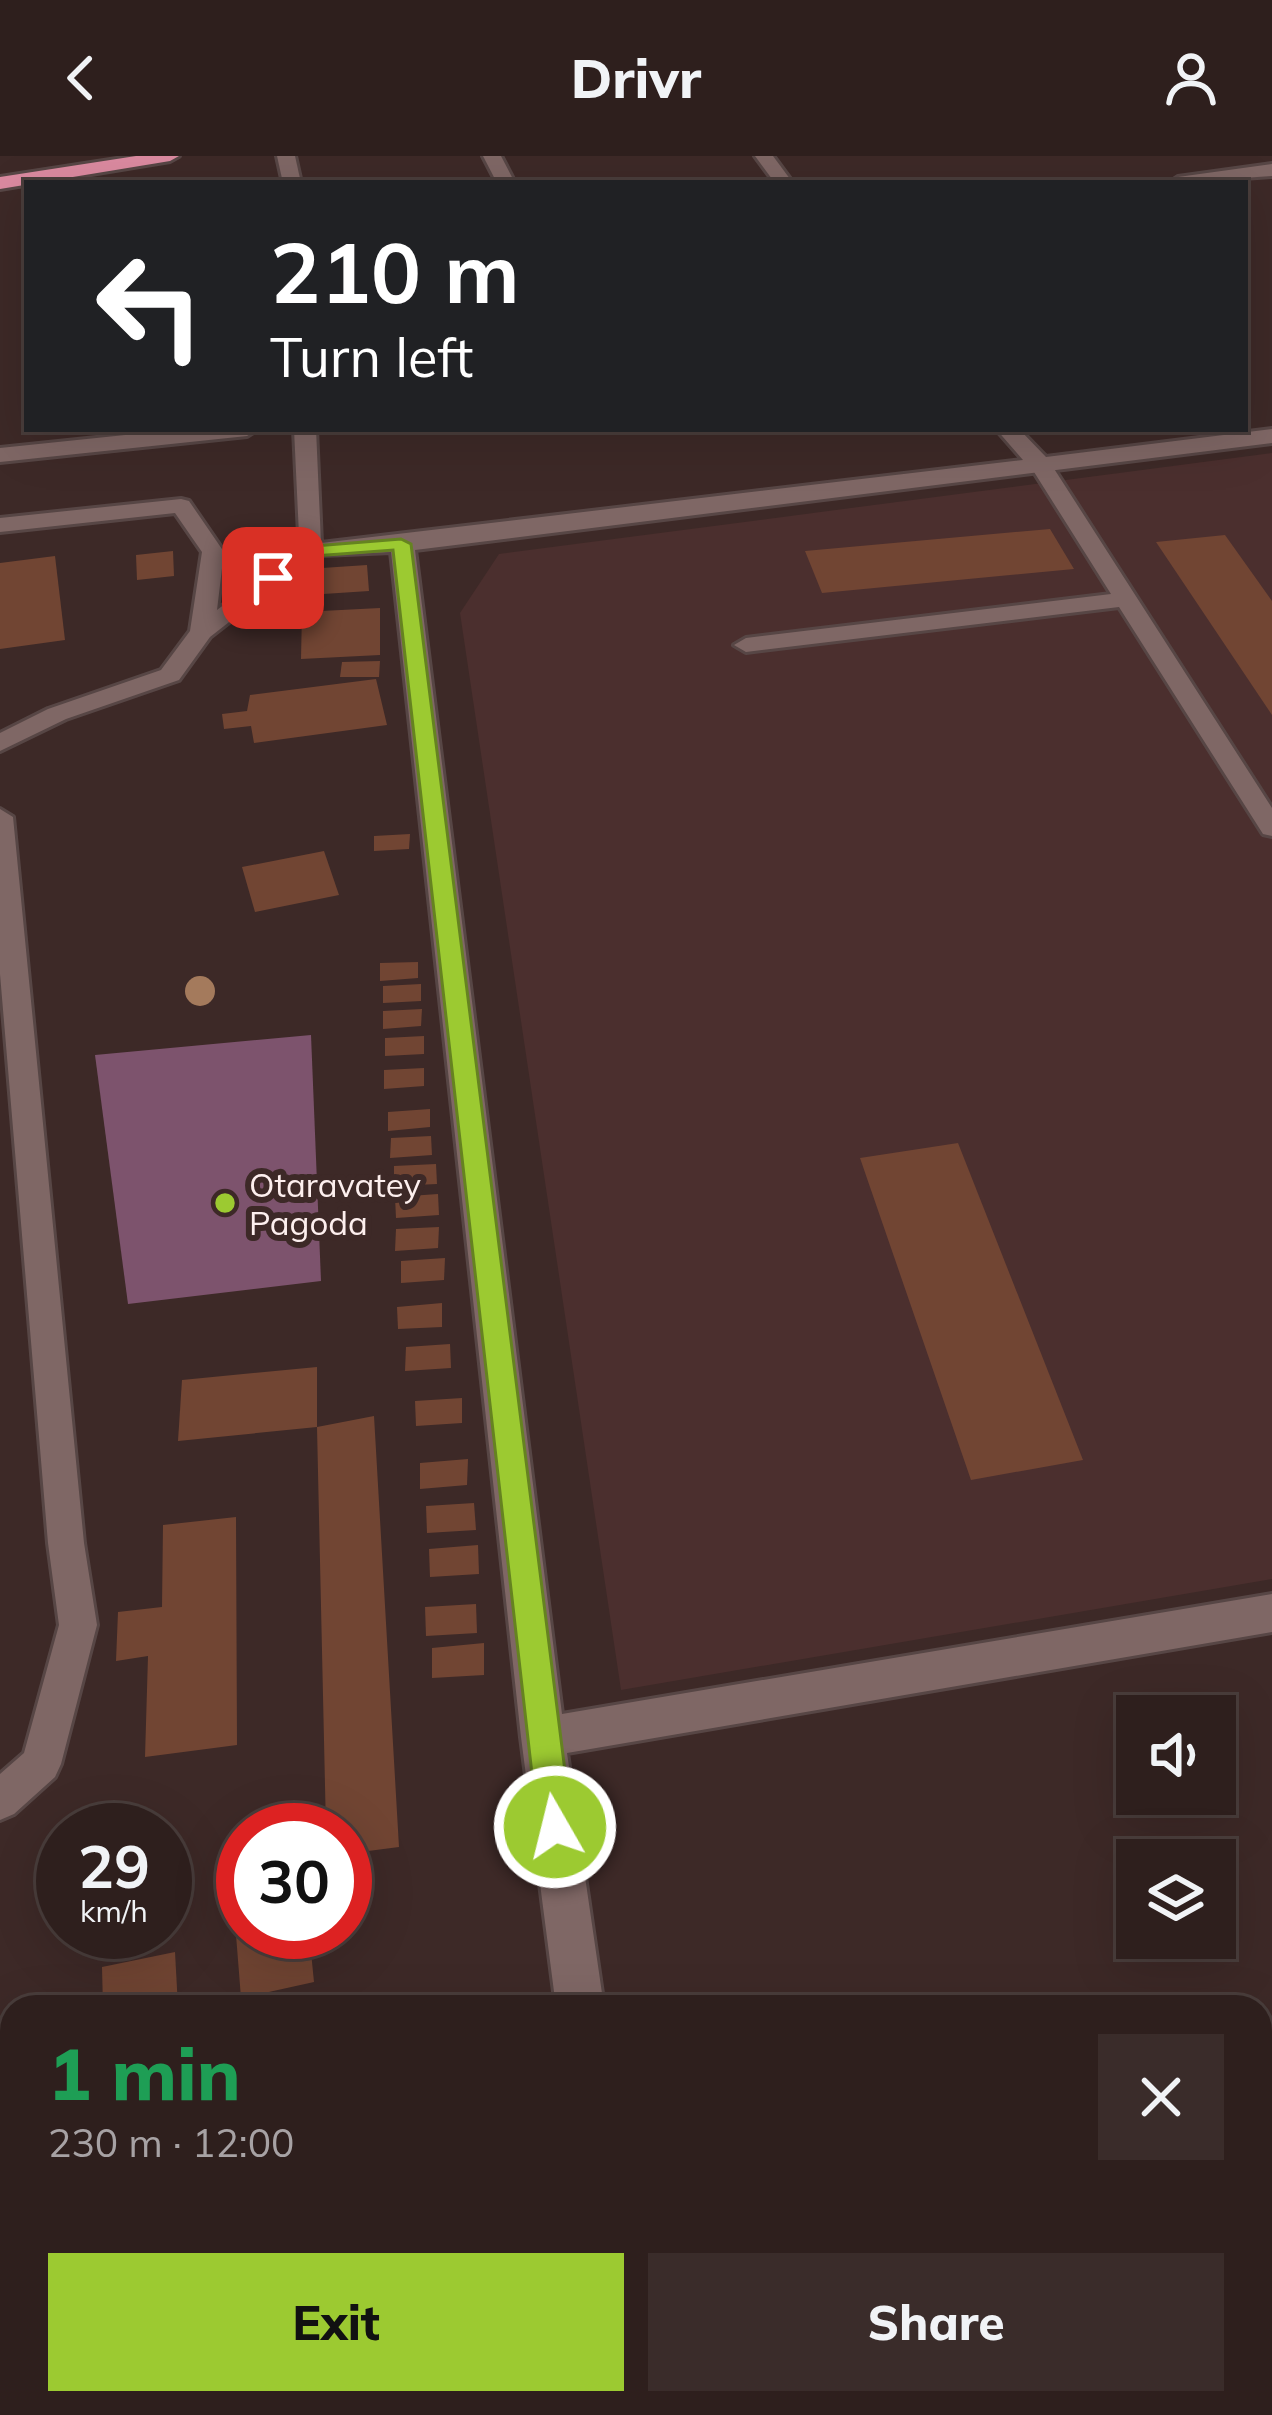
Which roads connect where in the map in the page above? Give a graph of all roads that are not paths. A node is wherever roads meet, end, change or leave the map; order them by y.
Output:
1 (37, 156) edge
2 (170, 156) edge
3 (100, 161) edge
4 (0, 162) edge
5 (1272, 170) edge
6 (1200, 180) edge
7 (0, 183) edge
8 (218, 432) edge
9 (305, 432) edge
10 (1010, 432) edge
11 (1272, 436) edge
12 (0, 455) edge
13 (1040, 464) junction
14 (0, 525) edge
15 (401, 544) junction
16 (309, 551) junction
17 (1126, 599) junction
18 (202, 632) junction
19 (746, 645) dead end
20 (0, 743) edge
21 (0, 817) edge
22 (1272, 828) edge
23 (1272, 1613) edge
24 (543, 1738) junction
25 (0, 1800) edge
26 (578, 1995) edge

1 - 4 highway
2 - 3 highway
3 - 7 highway
5 - 6 street
8 - 12 street
9 - 16 street
10 - 13 street
11 - 13 street
13 - 15 street
13 - 17 lane
14 - 18 lane
15 - 16 street
15 - 24 street
16 - 18 lane
17 - 19 lane
17 - 22 lane
18 - 20 lane
21 - 25 lane
23 - 24 street
24 - 26 street

